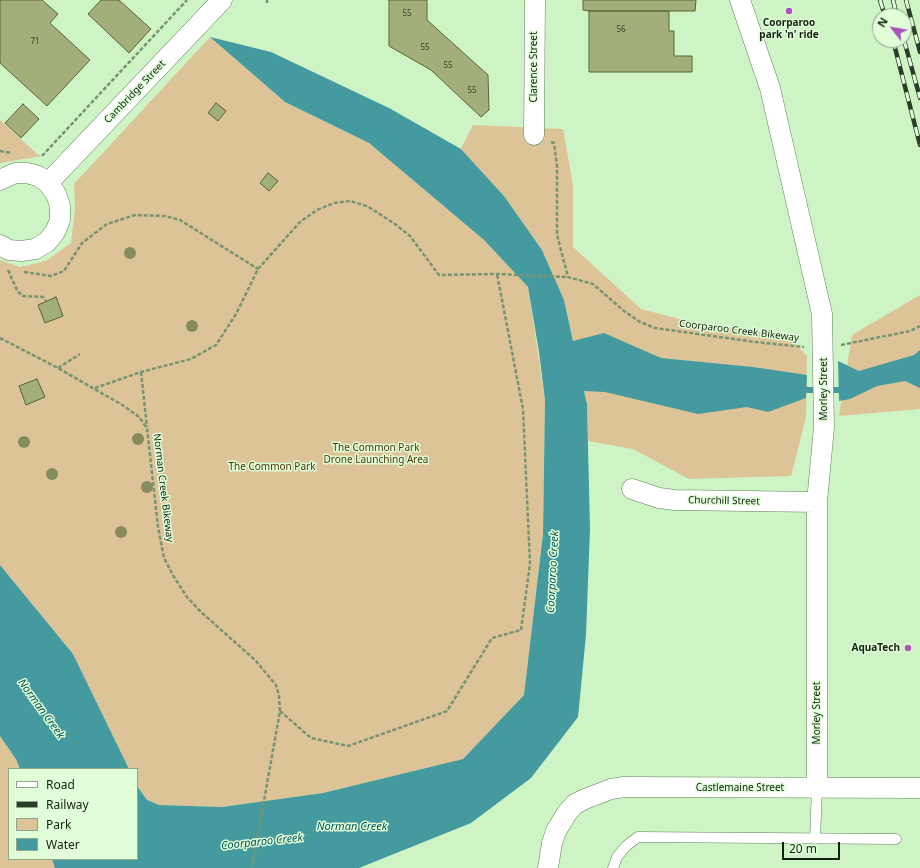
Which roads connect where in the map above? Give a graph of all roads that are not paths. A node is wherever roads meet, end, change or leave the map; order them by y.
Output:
1 (222, 0) edge
2 (535, 0) edge
3 (740, 0) edge
4 (534, 135) road end
5 (0, 180) edge
6 (48, 183) junction
7 (0, 245) edge
8 (632, 489) dead end
9 (817, 502) junction
10 (817, 788) junction
11 (920, 788) edge
12 (815, 839) junction
13 (896, 839) dead end
14 (548, 868) edge
15 (613, 868) edge

1 - 6 street, Cambridge Street
2 - 4 street, Clarence Street
3 - 9 street, Morley Street
5 - 6 street
6 - 7 street
8 - 9 street, Churchill Street
9 - 10 street, Morley Street
10 - 11 street, Castlemaine Street
10 - 12 lane
10 - 14 street, Castlemaine Street
12 - 13 lane
12 - 15 lane

